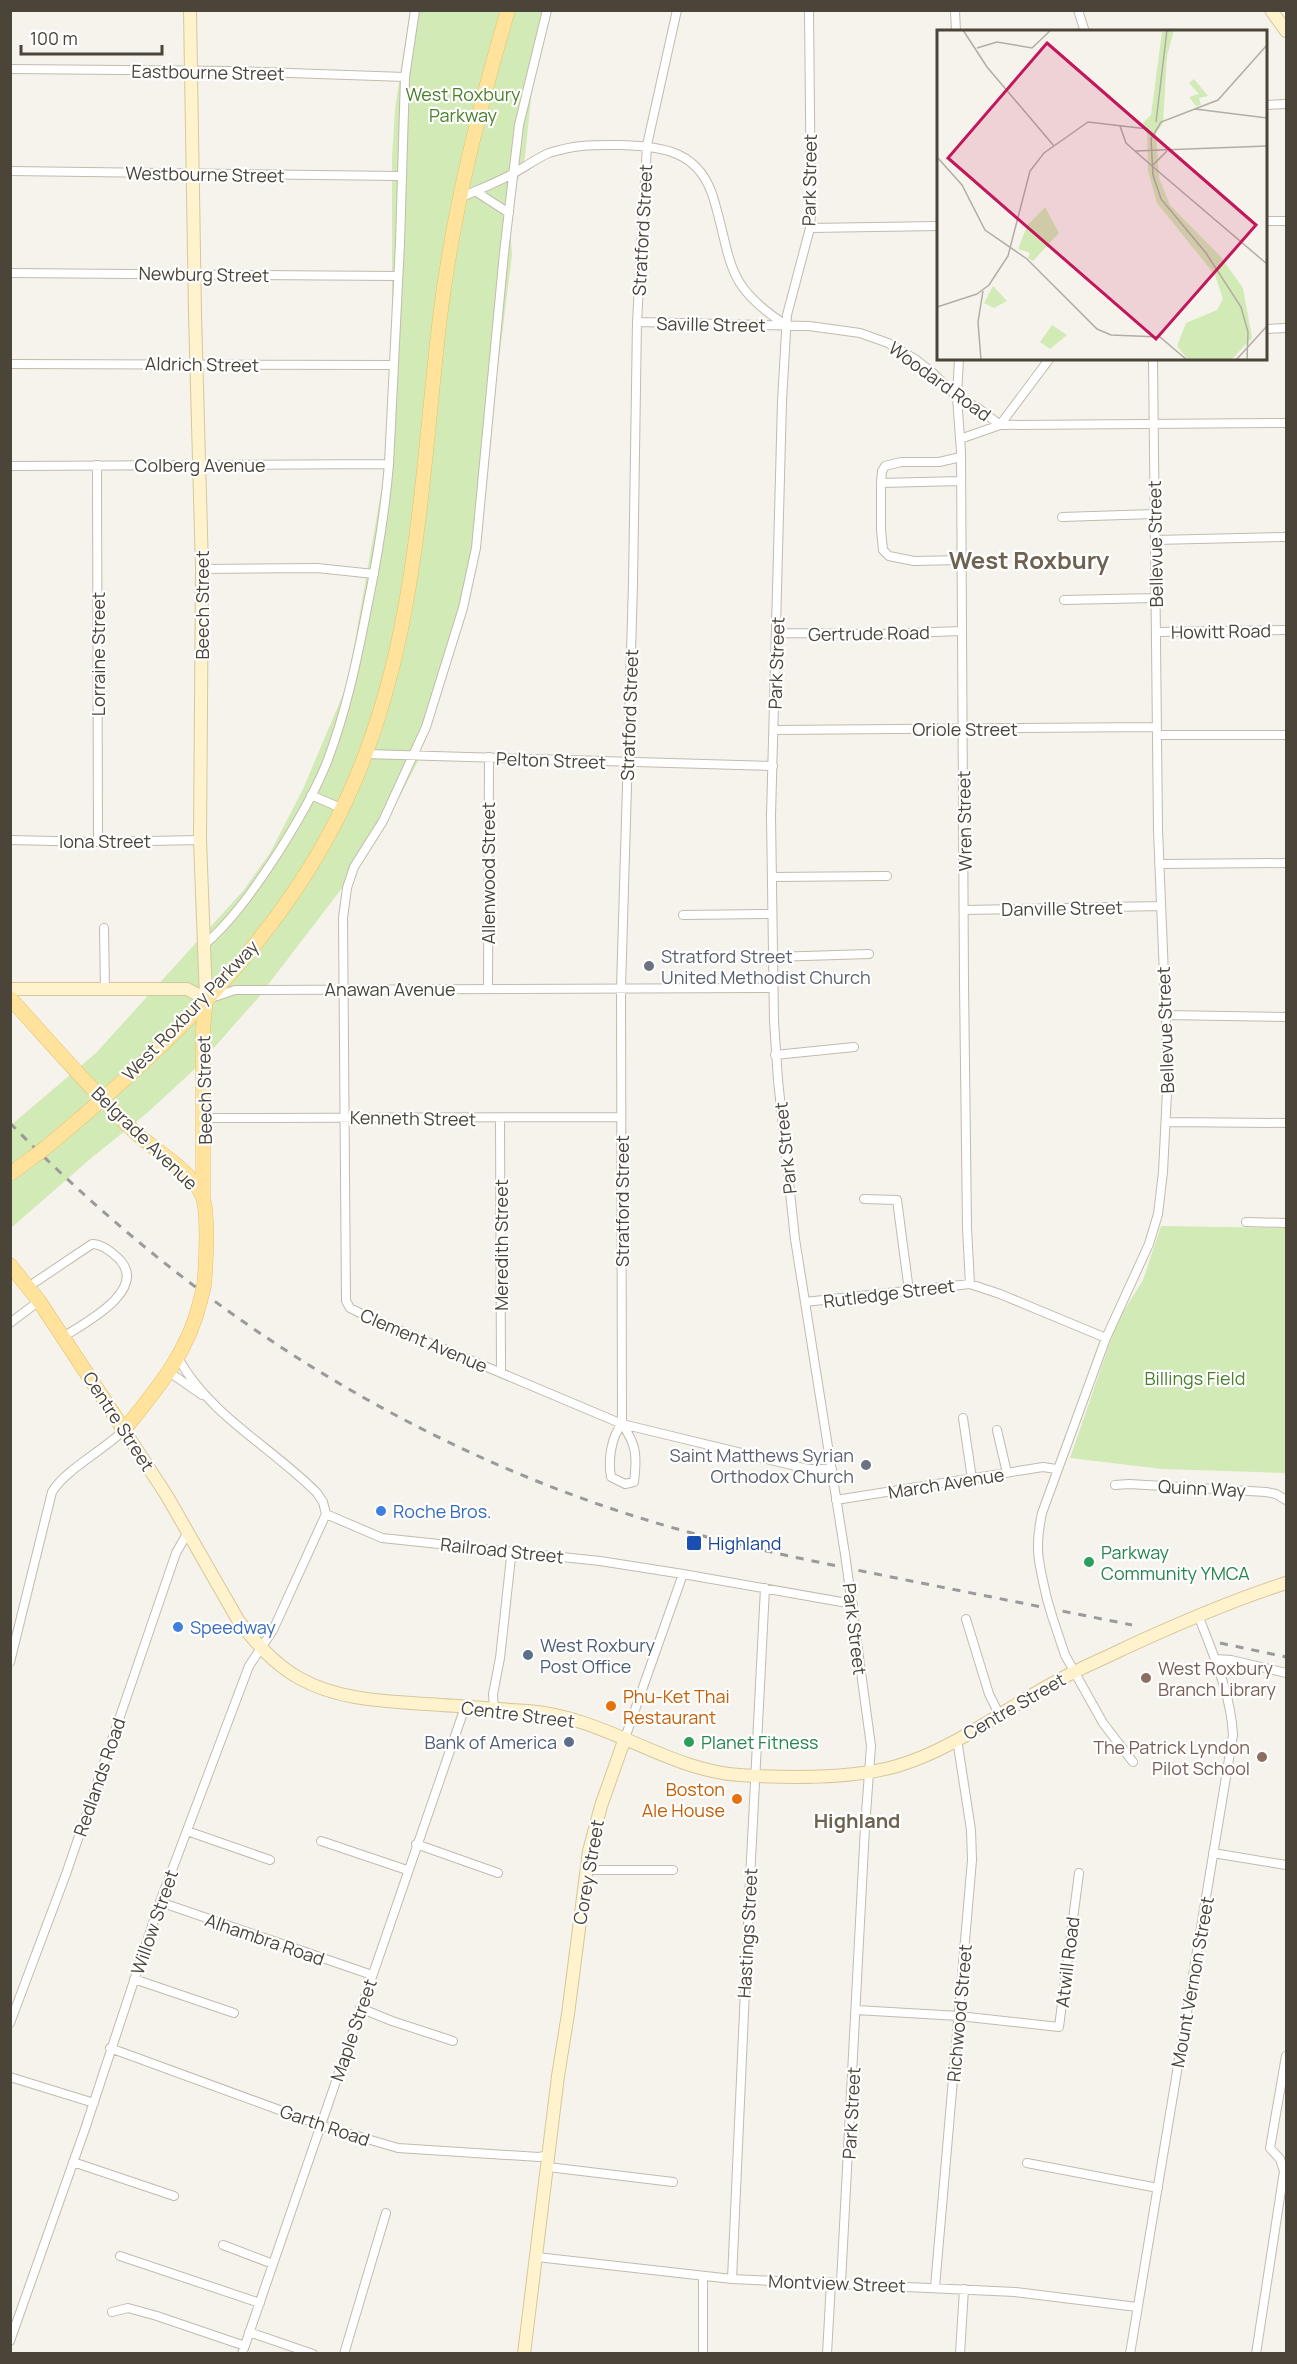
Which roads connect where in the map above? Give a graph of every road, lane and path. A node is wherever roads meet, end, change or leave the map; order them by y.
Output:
1 (190, 10) edge
2 (415, 10) edge
3 (508, 10) edge
4 (547, 10) edge
5 (677, 10) edge
6 (809, 10) edge
7 (955, 10) edge
8 (1078, 10) edge
9 (1271, 10) edge
10 (956, 30) edge
11 (1084, 30) edge
12 (1287, 31) edge
13 (10, 69) edge
14 (190, 70) junction
15 (405, 76) junction
16 (1287, 104) edge
17 (1267, 105) edge
18 (647, 146) junction
19 (10, 171) edge
20 (192, 174) junction
21 (513, 174) junction
22 (400, 177) junction
23 (475, 191) junction
24 (459, 198) junction
25 (509, 213) junction
26 (1287, 220) edge
27 (1267, 221) edge
28 (937, 226) edge
29 (810, 228) junction
30 (10, 273) edge
31 (194, 274) junction
32 (398, 276) junction
33 (637, 322) junction
34 (786, 326) junction
35 (1267, 328) edge
36 (1287, 328) edge
37 (959, 360) edge
38 (1049, 360) edge
39 (1153, 360) edge
40 (10, 364) edge
41 (198, 364) junction
42 (393, 365) junction
43 (957, 397) junction
44 (1287, 423) edge
45 (1154, 424) junction
46 (1000, 425) junction
47 (960, 439) junction
48 (961, 457) junction
49 (389, 464) junction
50 (97, 465) junction
51 (199, 465) junction
52 (10, 466) edge
53 (961, 481) junction
54 (881, 483) junction
55 (1154, 514) junction
56 (1062, 517) dead end
57 (1287, 537) edge
58 (1155, 540) junction
59 (961, 560) junction
60 (202, 569) junction
61 (374, 574) junction
62 (1155, 598) junction
63 (1064, 600) dead end
64 (1287, 630) edge
65 (961, 631) junction
66 (1156, 632) junction
67 (777, 633) junction
68 (963, 729) junction
69 (774, 730) junction
70 (1157, 731) junction
71 (1287, 735) edge
72 (366, 754) junction
73 (415, 754) junction
74 (489, 757) junction
75 (627, 763) junction
76 (773, 766) junction
77 (311, 795) junction
78 (343, 809) junction
79 (10, 840) edge
80 (200, 840) junction
81 (98, 842) junction
82 (1287, 863) edge
83 (1159, 864) junction
84 (887, 876) dead end
85 (772, 877) junction
86 (1160, 906) junction
87 (965, 910) junction
88 (772, 914) junction
89 (683, 915) dead end
90 (104, 928) dead end
91 (203, 946) junction
92 (868, 954) dead end
93 (773, 957) junction
94 (488, 988) junction
95 (621, 988) junction
96 (773, 988) junction
97 (10, 989) edge
98 (105, 989) junction
99 (345, 989) junction
100 (10, 998) edge
101 (206, 999) junction
102 (1165, 1015) junction
103 (1287, 1017) edge
104 (854, 1047) dead end
105 (775, 1055) junction
106 (103, 1099) junction
107 (345, 1117) junction
108 (204, 1118) junction
109 (500, 1118) junction
110 (621, 1118) junction
111 (1166, 1122) junction
112 (1287, 1123) edge
113 (10, 1174) edge
114 (203, 1198) junction
115 (864, 1199) dead end
116 (1246, 1222) dead end
117 (1287, 1223) edge
118 (10, 1266) edge
119 (20, 1280) edge
120 (970, 1284) junction
121 (909, 1291) junction
122 (39, 1301) junction
123 (805, 1302) junction
124 (10, 1323) edge
125 (63, 1337) junction
126 (1106, 1338) junction
127 (178, 1358) junction
128 (501, 1371) junction
129 (170, 1372) junction
130 (208, 1399) junction
131 (963, 1418) dead end
132 (622, 1424) junction
133 (124, 1430) junction
134 (997, 1431) dead end
135 (832, 1469) junction
136 (1056, 1469) junction
137 (1007, 1473) junction
138 (972, 1479) junction
139 (1115, 1485) dead end
140 (836, 1500) junction
141 (1287, 1500) edge
142 (326, 1514) junction
143 (188, 1532) junction
144 (511, 1557) dead end
145 (683, 1574) junction
146 (1287, 1583) edge
147 (765, 1588) junction
148 (852, 1605) junction
149 (1198, 1615) junction
150 (966, 1619) dead end
151 (262, 1648) junction
152 (1216, 1659) junction
153 (10, 1662) edge
154 (1074, 1671) junction
155 (1287, 1673) edge
156 (465, 1707) junction
157 (494, 1708) junction
158 (999, 1714) junction
159 (626, 1738) junction
160 (957, 1739) junction
161 (1133, 1762) dead end
162 (869, 1772) junction
163 (757, 1775) junction
164 (187, 1832) junction
165 (321, 1841) dead end
166 (416, 1845) junction
167 (1213, 1853) junction
168 (270, 1860) dead end
169 (1287, 1865) edge
170 (407, 1870) junction
171 (587, 1870) junction
172 (673, 1870) dead end
173 (498, 1873) dead end
174 (1079, 1873) dead end
175 (160, 1902) junction
176 (372, 1975) junction
177 (134, 1979) junction
178 (360, 2008) junction
179 (856, 2010) junction
180 (234, 2013) dead end
181 (959, 2016) junction
182 (10, 2023) edge
183 (453, 2041) dead end
184 (110, 2048) junction
185 (1286, 2056) edge
186 (10, 2077) edge
187 (94, 2103) junction
188 (320, 2125) junction
189 (1283, 2158) edge
190 (549, 2161) junction
191 (74, 2162) junction
192 (1027, 2163) dead end
193 (673, 2182) dead end
194 (1158, 2188) junction
195 (174, 2196) dead end
196 (386, 2213) dead end
197 (223, 2245) dead end
198 (120, 2256) dead end
199 (537, 2257) junction
200 (273, 2265) junction
201 (703, 2276) junction
202 (732, 2279) junction
203 (831, 2282) junction
204 (841, 2283) junction
205 (935, 2287) junction
206 (964, 2289) junction
207 (260, 2303) junction
208 (1137, 2307) junction
209 (112, 2312) dead end
210 (14, 2319) edge
211 (249, 2332) junction
212 (10, 2341) edge
213 (244, 2350) edge
214 (313, 2354) edge
215 (344, 2354) edge
216 (524, 2354) edge
217 (703, 2354) edge
218 (827, 2354) edge
219 (960, 2354) edge
220 (1130, 2354) edge
221 (1256, 2354) edge

1 - 14 street, Beech Street
2 - 15 street, West Roxbury Parkway
3 - 24 main road, West Roxbury Parkway
4 - 21 street
5 - 18 street, Stratford Street
6 - 29 street, Park Street
7 - 10 street
8 - 11 street
9 - 12 street
13 - 14 street, Eastbourne Street
14 - 15 street, Eastbourne Street
14 - 20 street, Beech Street
15 - 22 street, West Roxbury Parkway
16 - 17 street
18 - 21 street
18 - 33 street, Stratford Street
18 - 34 street
19 - 20 street, Westbourne Street
20 - 22 street, Westbourne Street
20 - 31 street, Beech Street
21 - 23 street
21 - 25 street
22 - 32 street, West Roxbury Parkway
23 - 24 street
23 - 25 street
24 - 72 main road, West Roxbury Parkway
25 - 73 street
26 - 27 street
28 - 29 street
29 - 34 street, Park Street
30 - 31 street, Newburg Street
31 - 32 street, Newburg Street
31 - 41 street, Beech Street
32 - 42 street, West Roxbury Parkway
33 - 34 street, Saville Street
33 - 75 street, Stratford Street
34 - 43 street, Woodard Road
34 - 67 street, Park Street
35 - 36 street
37 - 43 street, Wren Street
38 - 46 street
39 - 45 street, Bellevue Street
40 - 41 street, Aldrich Street
41 - 42 street, Aldrich Street
41 - 51 street, Beech Street
42 - 49 street, West Roxbury Parkway
43 - 46 street, Woodard Road
43 - 47 street, Wren Street
44 - 45 street, Woodard Road
45 - 46 street, Woodard Road
45 - 55 street, Bellevue Street
46 - 47 street
47 - 48 street, Wren Street
48 - 53 street, Wren Street
48 - 54 street
49 - 51 street, Colberg Avenue
49 - 61 street, West Roxbury Parkway
50 - 51 street, Colberg Avenue
50 - 52 street, Colberg Avenue
50 - 81 street, Lorraine Street
51 - 60 street, Beech Street
53 - 54 street
53 - 59 street, Wren Street
54 - 59 street
55 - 56 street
55 - 58 street, Bellevue Street
57 - 58 street
58 - 62 street, Bellevue Street
59 - 65 street, Wren Street
60 - 61 street
60 - 80 street, Beech Street
61 - 77 street, West Roxbury Parkway
62 - 63 street
62 - 66 street, Bellevue Street
64 - 66 street, Howitt Road
65 - 67 street, Gertrude Road
65 - 68 street, Wren Street
66 - 70 street, Bellevue Street
67 - 69 street, Park Street
68 - 69 street, Oriole Street
68 - 70 street, Oriole Street
68 - 87 street, Wren Street
69 - 76 street, Park Street
70 - 71 street, Oriole Street
70 - 83 street, Bellevue Street
72 - 73 street, Pelton Street
72 - 78 main road, West Roxbury Parkway
73 - 74 street, Pelton Street
73 - 99 street, Clement Avenue
74 - 75 street, Pelton Street
74 - 94 street, Allenwood Street
75 - 76 street, Pelton Street
75 - 95 street, Stratford Street
76 - 85 street, Park Street
77 - 78 street
77 - 91 street, West Roxbury Parkway
78 - 101 main road, West Roxbury Parkway
79 - 81 street, Iona Street
80 - 81 street, Iona Street
80 - 91 street, Beech Street
82 - 83 street
83 - 86 street, Bellevue Street
84 - 85 street
85 - 88 street, Park Street
86 - 87 street, Danville Street
86 - 102 street, Bellevue Street
87 - 120 street, Wren Street
88 - 89 street
88 - 93 street, Park Street
90 - 98 street
91 - 101 street, Beech Street
92 - 93 street
93 - 96 street, Park Street
94 - 95 street, Anawan Avenue
94 - 99 street, Anawan Avenue
95 - 96 street, Anawan Avenue
95 - 110 street, Stratford Street
96 - 105 street, Park Street
97 - 98 street
98 - 101 street
99 - 101 street, Anawan Avenue
99 - 107 street, Clement Avenue
100 - 106 main road, Belgrade Avenue
101 - 106 main road, West Roxbury Parkway
101 - 108 main road, Beech Street
102 - 103 street
102 - 111 street, Bellevue Street
104 - 105 street
105 - 123 street, Park Street
106 - 113 main road, West Roxbury Parkway, bridge
106 - 114 main road, Belgrade Avenue
107 - 108 street, Kenneth Street
107 - 109 street, Kenneth Street
107 - 128 street, Clement Avenue
108 - 114 main road, Beech Street
109 - 110 street, Kenneth Street
109 - 128 street, Meredith Street
110 - 132 street, Stratford Street
111 - 112 street
111 - 126 street, Bellevue Street
114 - 127 main road, Belgrade Avenue, bridge
115 - 121 street
116 - 117 street
118 - 119 main road, Centre Street
119 - 122 main road, Centre Street
119 - 125 street
120 - 121 street, Rutledge Street
120 - 126 street, Rutledge Street
121 - 123 street, Rutledge Street
122 - 124 street
122 - 125 main road, Centre Street
123 - 135 street, Park Street
125 - 133 main road, Centre Street
126 - 136 street, Bellevue Street
127 - 129 main road, Belgrade Avenue
127 - 130 street
128 - 132 street, Clement Avenue
129 - 130 street
129 - 133 main road, Belgrade Avenue
130 - 142 street
131 - 138 street
132 - 132 street, Stratford Street
132 - 135 street, Clement Avenue
133 - 143 street, Centre Street
133 - 153 street
134 - 137 street
135 - 140 street, Park Street
136 - 137 street, March Avenue
136 - 154 street, Bellevue Street, bridge
137 - 138 street, March Avenue
138 - 140 street, March Avenue
139 - 141 street, Quinn Way
140 - 148 street, Park Street, bridge
142 - 145 street, Railroad Street
142 - 151 street, Willow Street
143 - 151 street, Centre Street
143 - 182 street, Redlands Road
144 - 157 street
145 - 147 street
145 - 159 street, Corey Street
146 - 149 street, Centre Street
147 - 148 street
147 - 163 street, Hastings Street
148 - 162 street, Park Street
149 - 152 street, Mount Vernon Street
149 - 154 street, Centre Street
150 - 158 street
151 - 156 street, Centre Street
151 - 164 street, Willow Street
152 - 155 street
152 - 167 street, Mount Vernon Street
154 - 158 street, Centre Street
154 - 161 street, Bellevue Street
156 - 157 street, Centre Street
156 - 166 street, Maple Street
157 - 159 street, Centre Street
158 - 160 street, Centre Street
159 - 163 street, Centre Street
159 - 171 street, Corey Street
160 - 162 street, Centre Street
160 - 181 street, Richwood Street
162 - 163 street, Centre Street
162 - 179 street, Park Street
163 - 202 street, Hastings Street
164 - 168 street
164 - 175 street, Willow Street
165 - 170 street
166 - 170 street, Maple Street
166 - 173 street
167 - 169 street
167 - 194 street, Mount Vernon Street
170 - 176 street, Maple Street
171 - 172 street
171 - 190 street, Corey Street
174 - 181 street, Atwill Road
175 - 176 street, Alhambra Road
175 - 177 street, Willow Street
176 - 178 street, Maple Street
177 - 180 street
177 - 184 street, Willow Street
178 - 183 street
178 - 188 street, Maple Street
179 - 181 street, Atwill Road
179 - 204 street, Park Street
181 - 205 street, Richwood Street
184 - 187 street, Willow Street
184 - 188 street, Garth Road
185 - 189 street
186 - 187 street
187 - 191 street, Willow Street
188 - 190 street, Garth Road
188 - 200 street, Maple Street
189 - 221 street
190 - 193 street, Garth Road
190 - 199 street, Corey Street
191 - 195 street
191 - 210 street, Willow Street
192 - 194 street
194 - 208 street, Mount Vernon Street
196 - 215 street
197 - 200 street
198 - 207 street
199 - 201 street, Montview Street
199 - 216 street, Corey Street
200 - 207 street, Maple Street
201 - 202 street, Montview Street
201 - 217 street
202 - 203 street, Montview Street
203 - 204 street, Montview Street
203 - 218 street
204 - 205 street, Montview Street
205 - 206 street, Montview Street
206 - 208 street, Montview Street
206 - 219 street
207 - 211 street, Maple Street
208 - 220 street, Mount Vernon Street
209 - 213 street
210 - 212 street, Willow Street
211 - 213 street, Maple Street
211 - 214 street

